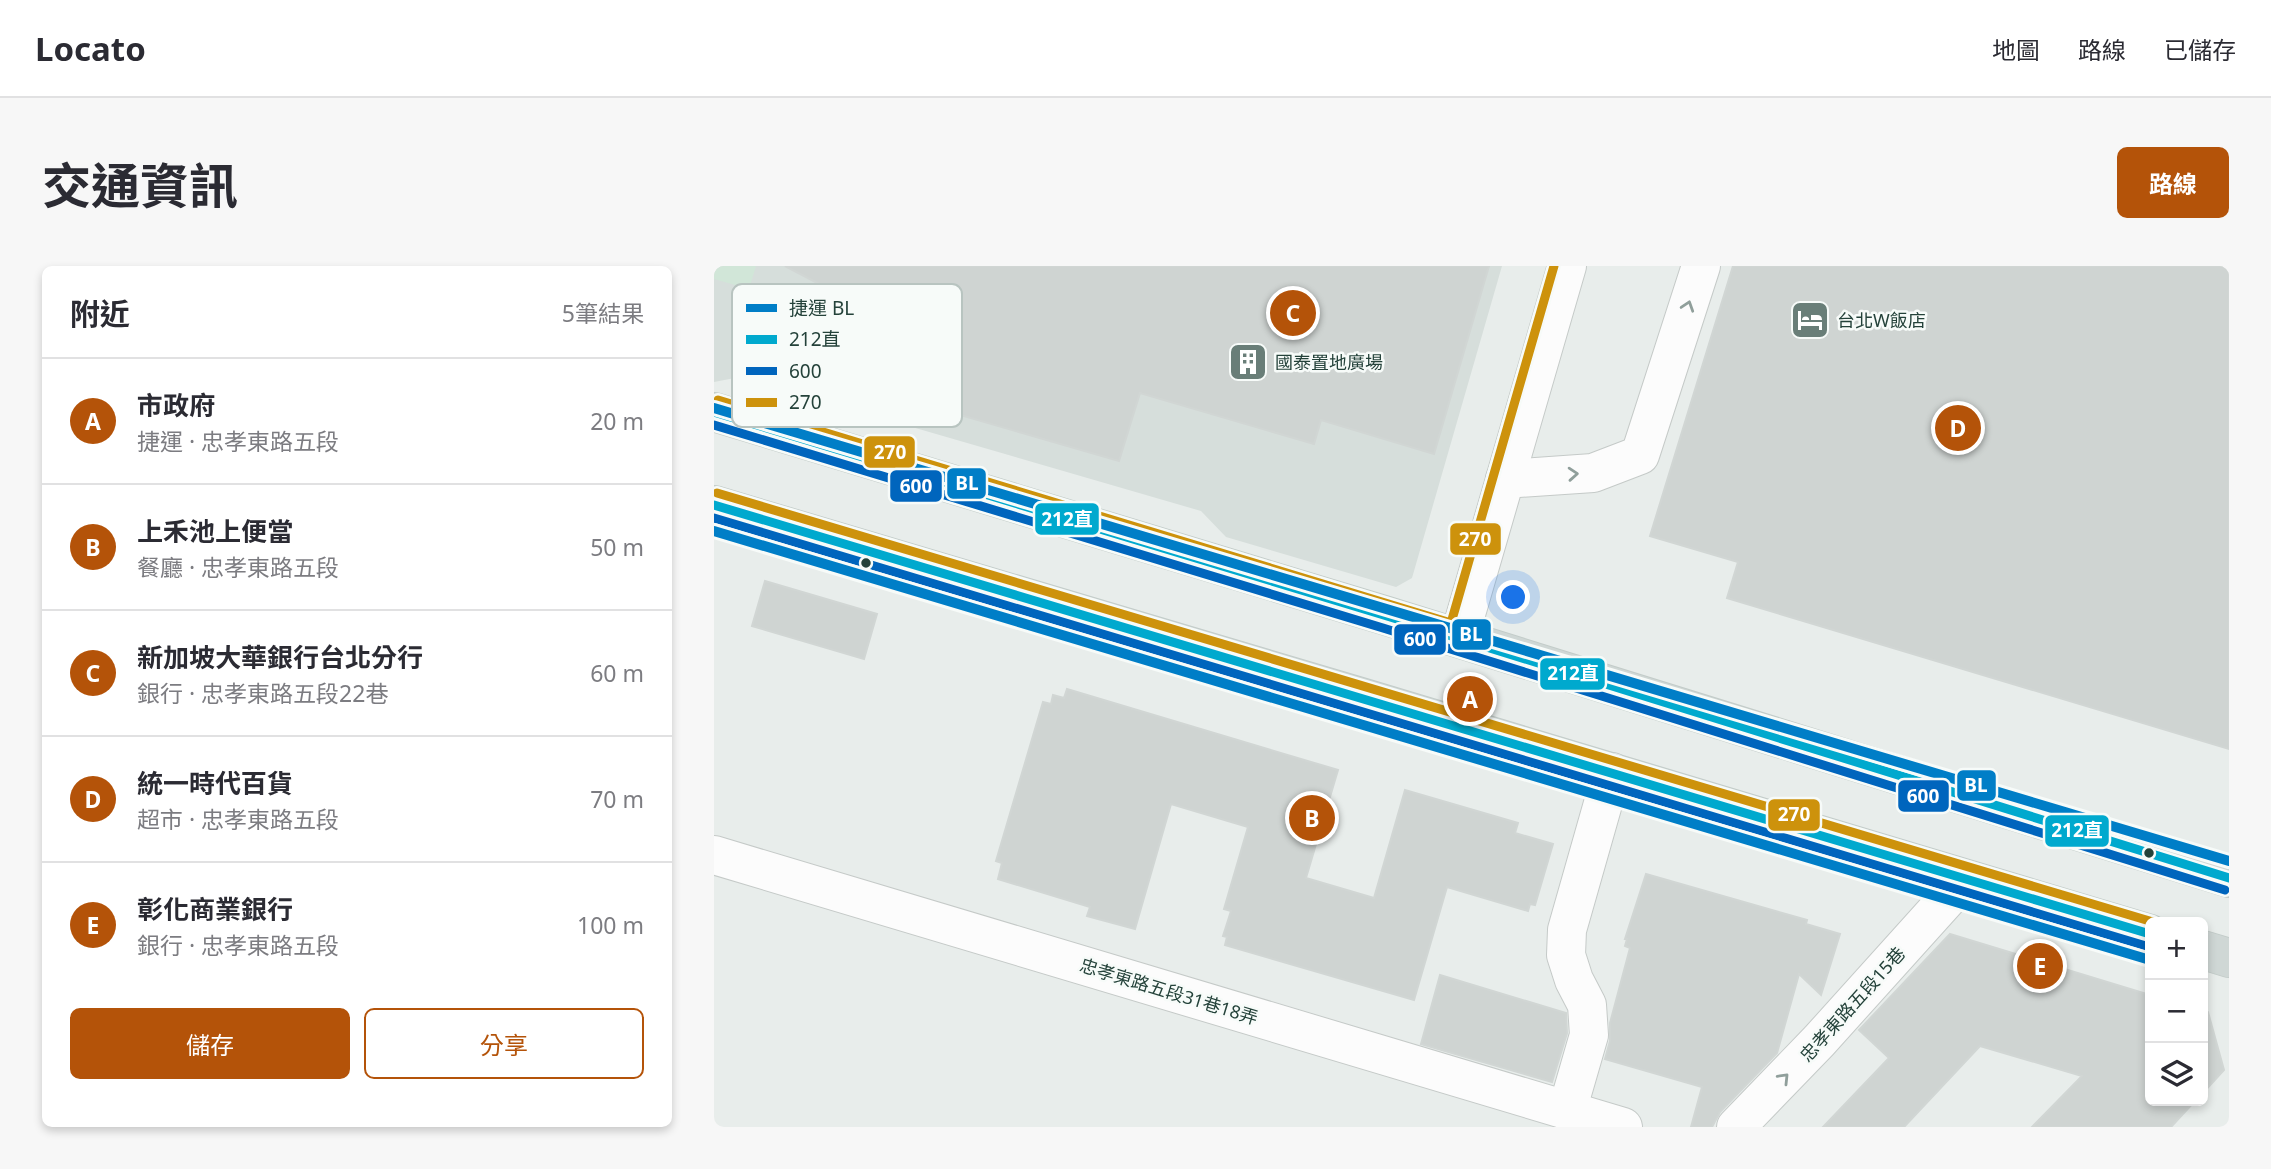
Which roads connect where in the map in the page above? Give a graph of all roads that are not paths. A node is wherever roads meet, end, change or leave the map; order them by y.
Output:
1 (1567, 266) edge
2 (1701, 266) edge
3 (714, 412) edge
4 (732, 417) edge
5 (763, 427) edge
6 (1505, 479) junction
7 (714, 505) edge
8 (1459, 638) junction
9 (1612, 772) junction
10 (714, 855) edge
11 (2229, 878) edge
12 (1965, 879) junction
13 (2145, 933) edge
14 (2208, 952) edge
15 (2229, 958) edge
16 (1567, 1111) junction
17 (1623, 1127) edge
18 (1736, 1127) edge

1 - 6 street
6 -> 2 street
3 - 4 main road
5 - 8 main road
6 - 8 street
7 - 9 main road
8 - 11 main road
9 - 12 main road
9 - 16 street
10 - 16 street, 忠孝東路五段31巷18弄
12 - 13 main road
18 -> 12 street, 忠孝東路五段15巷
14 - 15 main road
16 - 17 street, 忠孝東路五段31巷18弄

